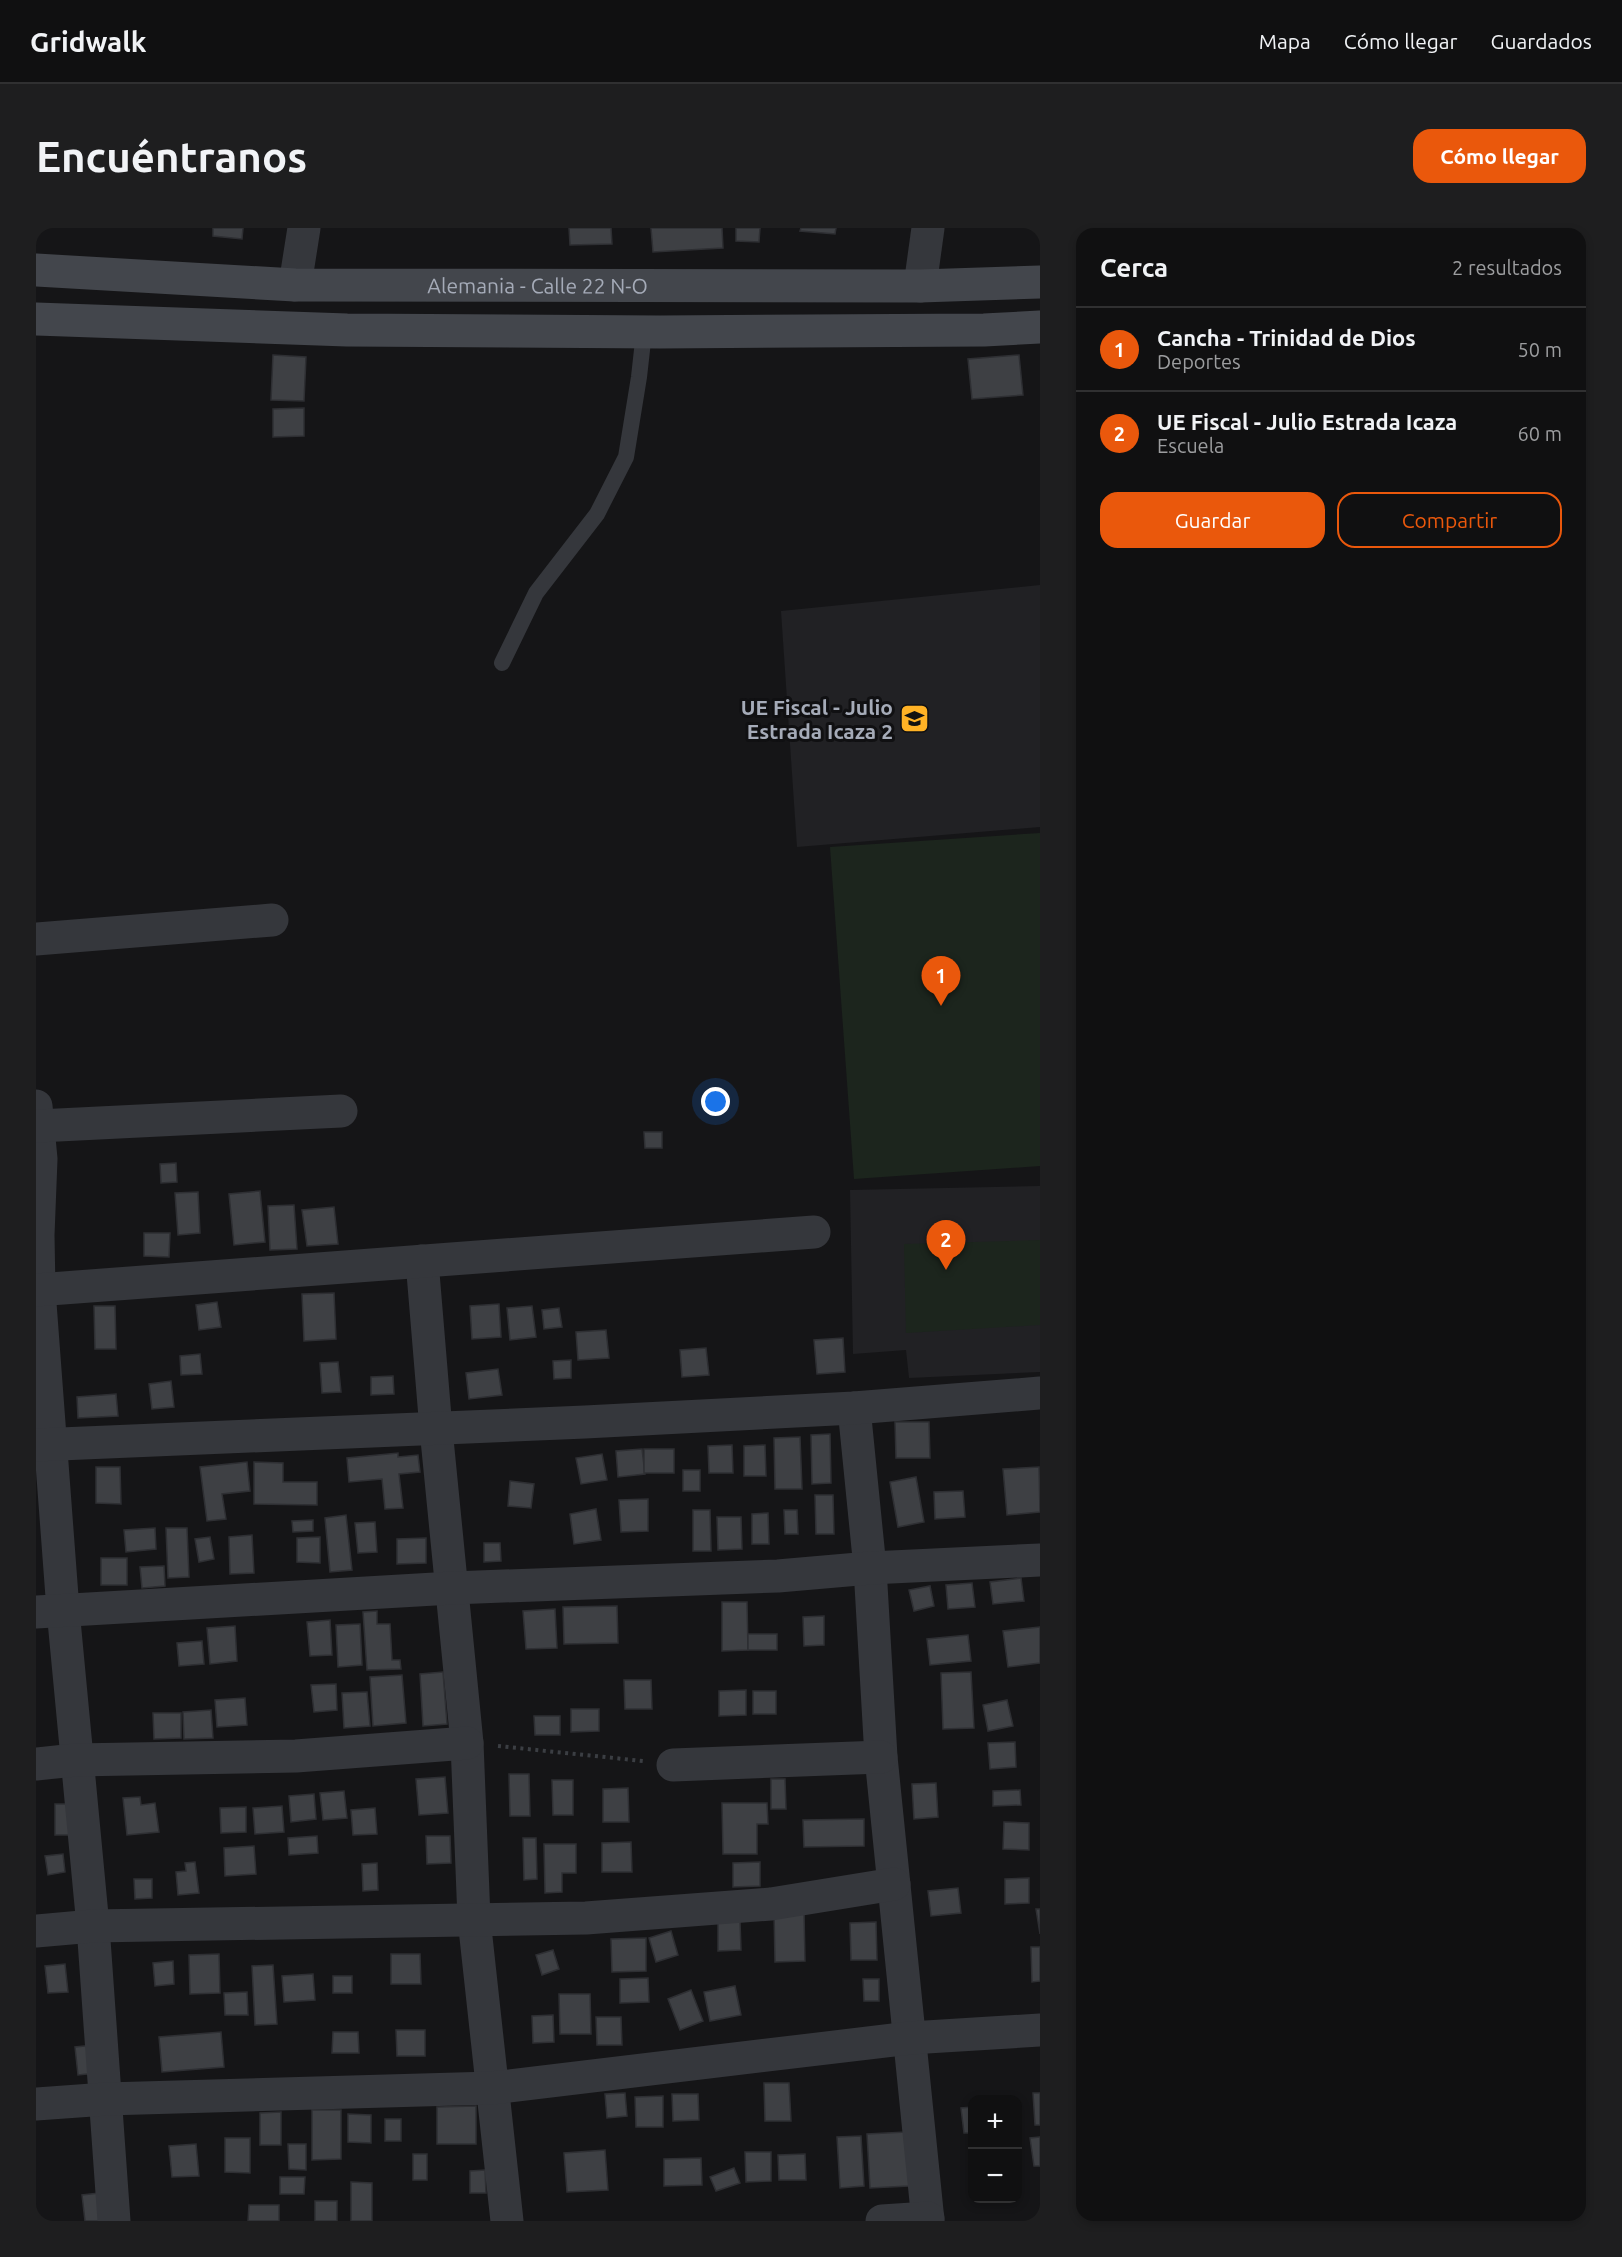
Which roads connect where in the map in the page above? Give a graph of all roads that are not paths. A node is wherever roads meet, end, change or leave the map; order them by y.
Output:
1 (304, 228) edge
2 (928, 228) edge
3 (36, 270) edge
4 (1040, 282) edge
5 (295, 285) junction
6 (920, 286) junction
7 (36, 319) edge
8 (1040, 327) edge
9 (644, 332) junction
10 (502, 663) dead end
11 (272, 920) dead end
12 (36, 939) edge
13 (341, 1111) dead end
14 (37, 1116) edge
15 (814, 1232) dead end
16 (37, 1234) edge
17 (422, 1262) junction
18 (38, 1290) edge
19 (1040, 1393) edge
20 (854, 1408) junction
21 (436, 1429) junction
22 (44, 1444) edge
23 (1040, 1560) edge
24 (870, 1568) junction
25 (452, 1588) junction
26 (49, 1611) edge
27 (467, 1743) junction
28 (881, 1757) junction
29 (75, 1761) junction
30 (36, 1764) edge
31 (673, 1765) road end
32 (894, 1884) junction
33 (474, 1919) junction
34 (93, 1926) junction
35 (36, 1931) edge
36 (1040, 2030) edge
37 (910, 2038) junction
38 (492, 2088) junction
39 (106, 2099) junction
40 (36, 2104) edge
41 (928, 2220) edge
42 (114, 2221) edge
43 (507, 2221) edge
44 (882, 2221) edge

1 - 5 street
2 - 6 street
3 - 5 street, Alemania - Calle 22 N-O
4 - 6 street, Alemania - Calle 22 N-O
5 - 6 street, Alemania - Calle 22 N-O
7 - 9 street
8 - 9 street
9 - 10 lane
11 - 12 street
13 - 14 street
14 - 16 street
15 - 17 street
16 - 18 street
17 - 18 street
17 - 21 street
18 - 22 street
19 - 20 street
20 - 21 street
20 - 24 street
21 - 22 street
21 - 25 street
22 - 26 street
23 - 24 street
24 - 25 street
24 - 28 street
25 - 26 street
25 - 27 street
26 - 29 street
27 - 29 street
27 - 33 street
28 - 31 street
28 - 32 street
29 - 30 street
29 - 34 street
32 - 33 street
32 - 37 street
33 - 34 street
33 - 38 street
34 - 35 street
34 - 39 street
36 - 37 street
37 - 38 street
37 - 41 street
38 - 39 street
38 - 43 street
39 - 40 street
39 - 42 street
41 - 44 street

